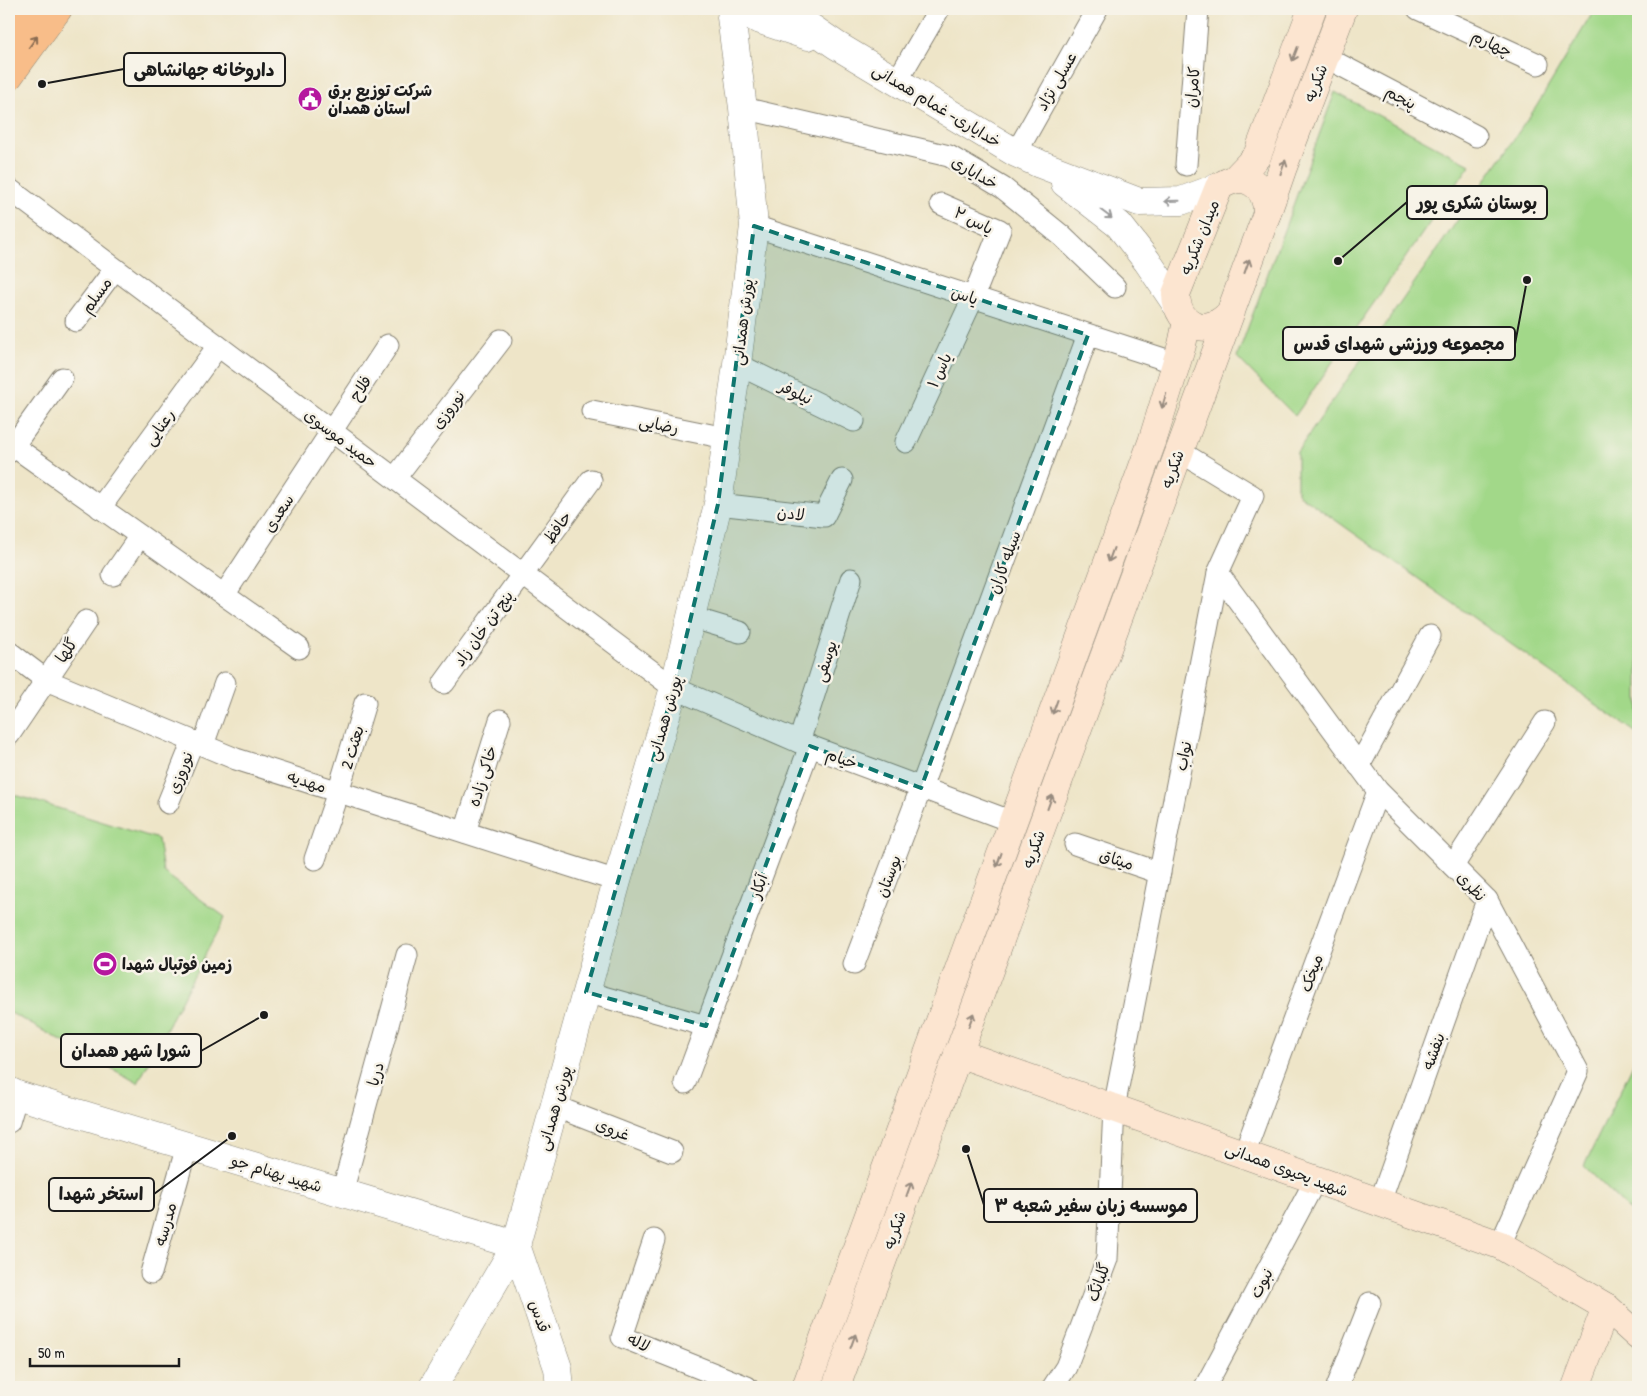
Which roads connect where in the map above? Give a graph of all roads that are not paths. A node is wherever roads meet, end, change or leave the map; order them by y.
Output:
1 (26, 9) edge
2 (58, 9) edge
3 (784, 9) edge
4 (939, 9) edge
5 (1097, 9) edge
6 (1198, 9) edge
7 (1312, 9) edge
8 (1343, 9) edge
9 (1418, 9) edge
10 (738, 12) edge
11 (9, 33) edge
12 (836, 45) junction
13 (1325, 57) junction
14 (1538, 64) dead end
15 (9, 76) edge
16 (897, 81) junction
17 (743, 108) junction
18 (1476, 136) dead end
19 (1028, 158) junction
20 (1186, 165) dead end
21 (1227, 183) junction
22 (9, 189) edge
23 (941, 204) dead end
24 (1267, 213) junction
25 (754, 226) junction
26 (115, 269) junction
27 (1115, 287) dead end
28 (973, 298) junction
29 (1182, 312) junction
30 (1230, 312) junction
31 (76, 320) dead end
32 (1088, 335) junction
33 (501, 340) dead end
34 (388, 344) dead end
35 (218, 346) junction
36 (1176, 363) junction
37 (737, 364) junction
38 (62, 378) dead end
39 (592, 411) dead end
40 (854, 420) dead end
41 (332, 431) junction
42 (726, 438) junction
43 (906, 442) dead end
44 (10, 447) edge
45 (1179, 451) junction
46 (395, 478) junction
47 (591, 480) dead end
48 (842, 480) dead end
49 (718, 504) junction
50 (100, 508) junction
51 (140, 536) junction
52 (1218, 573) junction
53 (523, 574) junction
54 (113, 575) dead end
55 (851, 579) dead end
56 (224, 595) junction
57 (690, 616) junction
58 (86, 621) dead end
59 (740, 632) dead end
60 (1430, 636) dead end
61 (299, 648) dead end
62 (9, 652) edge
63 (46, 680) junction
64 (225, 683) dead end
65 (444, 683) dead end
66 (674, 688) junction
67 (365, 703) dead end
68 (500, 720) dead end
69 (1545, 722) dead end
70 (9, 735) edge
71 (198, 743) junction
72 (804, 744) junction
73 (1360, 766) junction
74 (922, 788) junction
75 (1378, 791) junction
76 (338, 792) junction
77 (168, 803) dead end
78 (1013, 822) junction
79 (465, 832) junction
80 (1074, 844) dead end
81 (315, 859) dead end
82 (1453, 866) junction
83 (1160, 873) junction
84 (618, 881) junction
85 (1487, 900) junction
86 (407, 954) dead end
87 (854, 964) dead end
88 (586, 992) junction
89 (706, 1026) junction
90 (958, 1053) junction
91 (685, 1083) dead end
92 (13, 1093) edge
93 (554, 1106) junction
94 (1114, 1108) junction
95 (9, 1122) edge
96 (187, 1146) junction
97 (672, 1152) dead end
98 (1244, 1154) junction
99 (1316, 1180) junction
100 (342, 1193) junction
101 (1380, 1202) junction
102 (654, 1240) dead end
103 (516, 1245) junction
104 (1500, 1245) junction
105 (150, 1273) dead end
106 (1370, 1303) dead end
107 (1606, 1306) junction
108 (1638, 1336) edge
109 (1210, 1386) edge
110 (433, 1387) edge
111 (560, 1387) edge
112 (747, 1387) edge
113 (806, 1387) edge
114 (836, 1387) edge
115 (1053, 1387) edge
116 (1337, 1387) edge
117 (1576, 1387) edge

1 - 11 main road
15 -> 2 main road
3 - 12 street
4 - 16 street
5 - 19 street, عسلی نژاد
6 - 20 street, کامران
7 -> 21 main road, شکریه
8 - 13 main road, شکریه
9 - 14 street, چهارم
10 - 12 street
10 - 17 street, پورش همدانی
12 - 16 street, خدایاری- غمام همدانی
13 - 18 street, پنجم
24 -> 13 main road, شکریه
16 - 19 street, خدایاری- غمام همدانی
17 - 25 street, پورش همدانی
17 - 27 street, خدایاری
21 -> 19 street
19 -> 29 street
21 - 24 main road
21 - 29 main road, میدان شکریه
22 - 26 street, حمید موسوی
23 - 28 street, یاس ۲
30 -> 24 main road
25 - 28 street, یاس
25 - 37 street, پورش همدانی
26 - 31 street, مسلم
26 - 35 street, حمید موسوی
28 - 32 street, یاس
28 - 43 street, یاس ۱
29 - 30 main road
29 - 36 main road, شکریه
30 - 45 main road, شکریه
32 - 36 street, یاس
32 - 74 street, سیله کاران
33 - 46 street, نوروزی
34 - 41 street, فلاح
35 - 41 street, حمید موسوی
35 - 50 street, رعنایی
36 -> 78 main road, شکریه
37 - 40 street, نیلوفر
37 - 42 street, پورش همدانی
38 - 44 street
39 - 42 street, رضایی
41 - 46 street, حمید موسوی
41 - 56 street, سعدی
42 - 49 street, پورش همدانی
44 - 50 street
45 - 52 street, نواب
90 -> 45 main road, شکریه
46 - 53 street, حمید موسوی
47 - 53 street, حافظ
48 - 49 street, لادن
49 - 57 street, پورش همدانی
50 - 51 street
51 - 54 street
51 - 56 street
52 - 73 street, نظری
52 - 83 street, نواب
53 - 65 street, پنج تن خان زاد
53 - 66 street, حمید موسوی
55 - 72 street, یوسفی
56 - 61 street
57 - 59 street
57 - 66 street, پورش همدانی
58 - 63 street, گلها
60 - 73 street
62 - 63 street, مهدیه
63 - 70 street, گلها
63 - 71 street, مهدیه
64 - 71 street, نوروزی
66 - 72 street, خیام
66 - 84 street, پورش همدانی
67 - 76 street, بعثت 2
68 - 79 street, خاکی زاده
69 - 82 street
71 - 76 street, مهدیه
71 - 77 street, نوروزی
72 - 74 street, خیام
72 - 89 street, آبکار
73 - 75 street, نظری
74 - 78 street, خیام
74 - 87 street, بوستان
75 - 82 street, نظری
75 - 98 street, میخک
76 - 79 street, مهدیه
76 - 81 street, بعثت 2
78 -> 113 main road, شکریه
79 - 84 street, مهدیه
80 - 83 street, میثاق
82 - 85 street, نظری
83 - 94 street, نواب
84 - 88 street, پورش همدانی
85 - 101 street, بنفشه
85 - 104 street, نظری
86 - 100 street, دریا
88 - 89 street
88 - 93 street, پورش همدانی
89 - 91 street, آبکار
90 - 94 main road, شهید یحیوی همدانی
114 -> 90 main road, شکریه
92 - 95 street
92 - 96 street, شهید بهنام جو
93 - 97 street, غروی
93 - 103 street, پورش همدانی
94 - 98 main road, شهید یحیوی همدانی
94 - 115 street, گلبانگ
96 - 100 street, شهید بهنام جو
96 - 105 street, مدرسه
98 - 99 main road, شهید یحیوی همدانی
99 - 101 main road, شهید یحیوی همدانی
99 - 109 street, نبوت
100 - 103 street, شهید بهنام جو
101 - 104 main road, شهید یحیوی همدانی
102 - 112 street, لاله
103 - 110 street, پورش همدانی
103 - 111 street, قدس
104 - 107 main road, شهید یحیوی همدانی
106 - 116 street
107 - 108 main road, شهید یحیوی همدانی
107 - 117 main road

